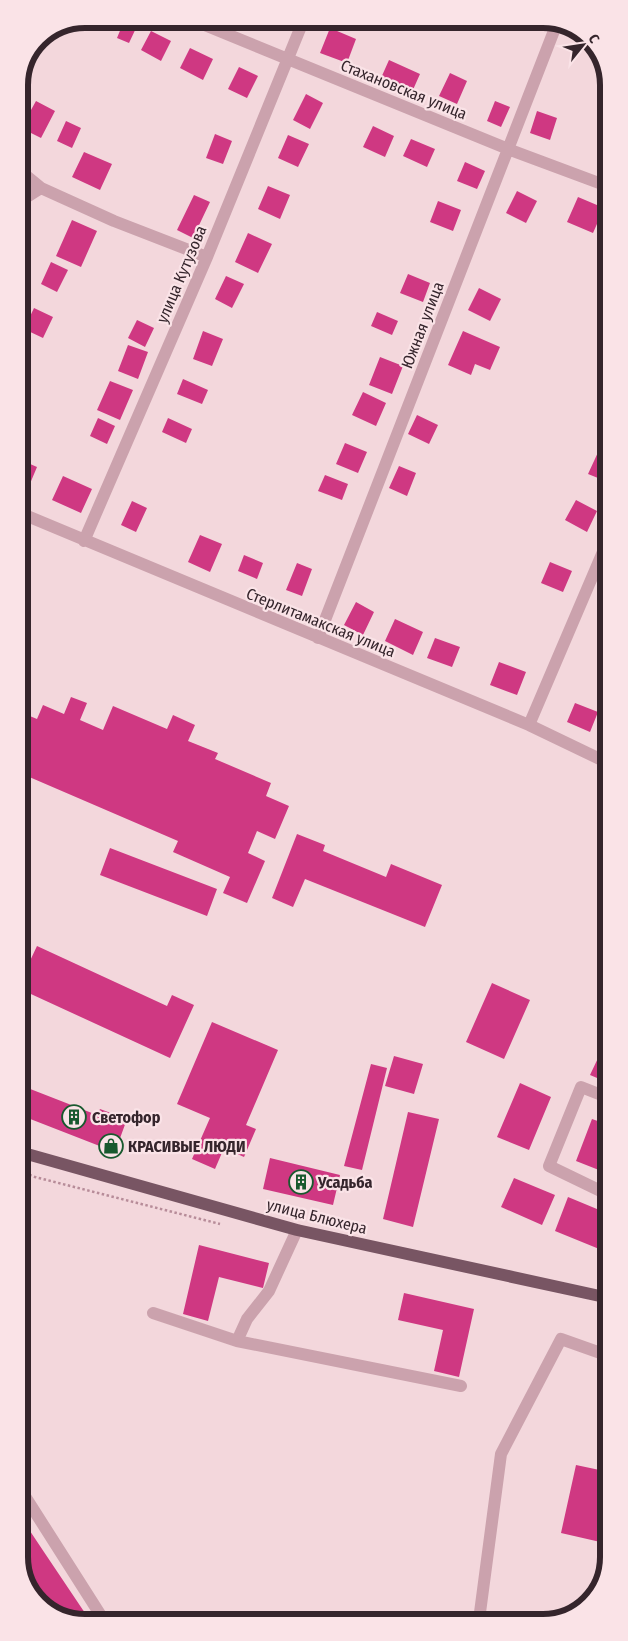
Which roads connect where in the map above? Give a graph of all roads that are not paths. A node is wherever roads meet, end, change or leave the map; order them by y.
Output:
1 (211, 28) edge
2 (300, 28) edge
3 (556, 29) edge
4 (287, 60) junction
5 (508, 149) junction
6 (28, 177) edge
7 (600, 183) edge
8 (41, 188) junction
9 (28, 196) edge
10 (207, 256) junction
11 (28, 516) edge
12 (84, 541) junction
13 (600, 559) edge
14 (318, 638) junction
15 (529, 725) junction
16 (600, 759) edge
17 (600, 1095) edge
18 (28, 1154) edge
19 (600, 1191) edge
20 (296, 1230) junction
21 (600, 1296) edge
22 (153, 1313) dead end
23 (237, 1341) junction
24 (600, 1353) edge
25 (461, 1386) dead end
26 (28, 1501) edge
27 (99, 1613) edge
28 (480, 1614) edge

1 - 4 street, Стахановская улица
2 - 4 street, улица Кутузова
3 - 5 street, Южная улица
4 - 5 street, Стахановская улица
4 - 10 street, улица Кутузова
5 - 7 street, Стахановская улица
5 - 14 street, Южная улица
6 - 8 street
8 - 9 street
8 - 10 street
10 - 12 street, улица Кутузова
11 - 12 street, Стерлитамакская улица
12 - 14 street, Стерлитамакская улица
13 - 15 street
14 - 15 street, Стерлитамакская улица
15 - 16 street, Стерлитамакская улица
17 - 19 street
18 - 20 main road, улица Блюхера
20 - 21 main road, улица Блюхера
20 - 23 street
22 - 23 street
23 - 25 street
24 - 28 street
26 - 27 street

